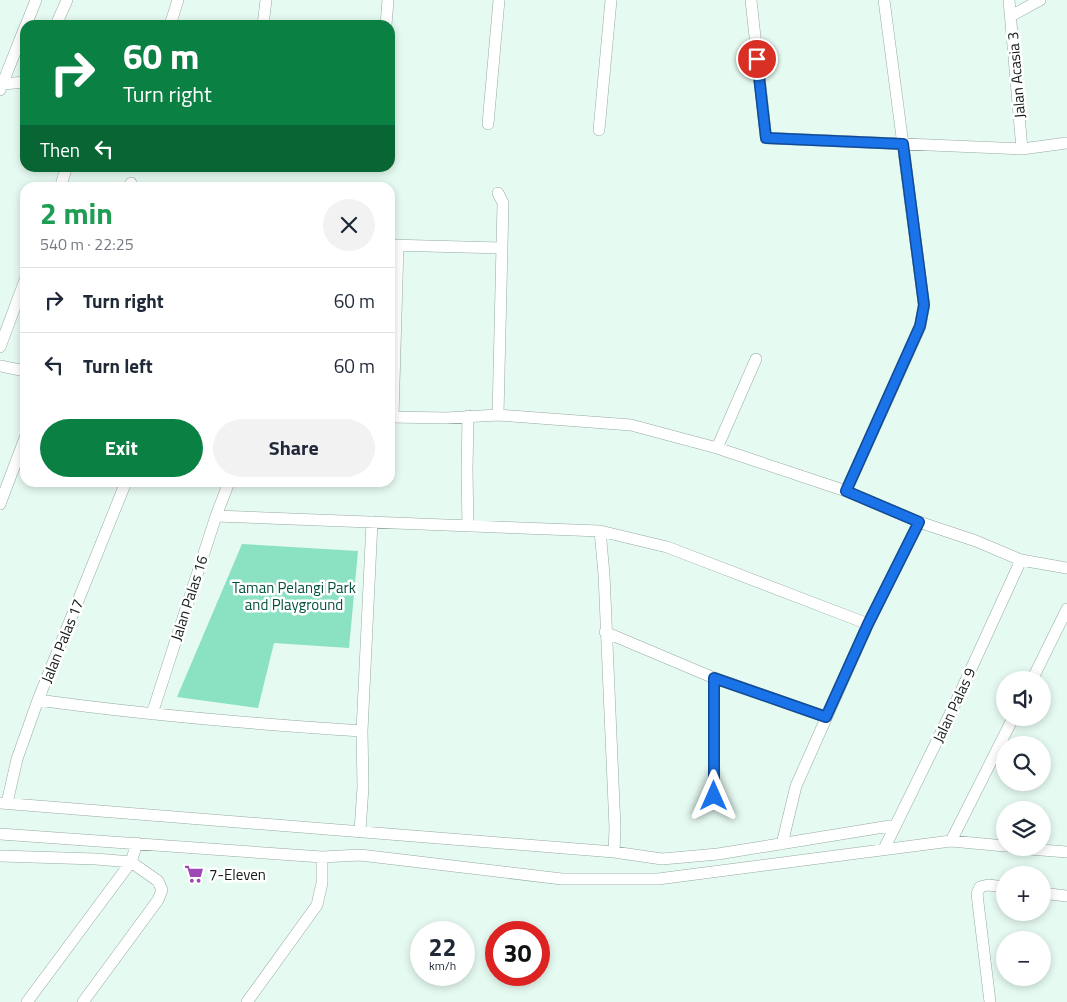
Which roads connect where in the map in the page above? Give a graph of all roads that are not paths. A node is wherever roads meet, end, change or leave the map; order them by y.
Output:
1 (36, 0) edge
2 (67, 0) edge
3 (178, 0) edge
4 (266, 0) edge
5 (388, 0) edge
6 (499, 0) edge
7 (611, 0) edge
8 (751, 0) edge
9 (884, 0) edge
10 (1009, 0) edge
11 (1040, 0) edge
12 (1011, 16) junction
13 (28, 20) edge
14 (58, 20) edge
15 (172, 20) edge
16 (264, 20) edge
17 (386, 20) edge
18 (20, 39) edge
19 (20, 83) edge
20 (1, 87) edge
21 (488, 124) dead end
22 (599, 130) dead end
23 (1067, 143) edge
24 (903, 144) junction
25 (1022, 150) junction
26 (498, 193) dead end
27 (395, 245) edge
28 (500, 248) junction
29 (20, 293) edge
30 (0, 347) edge
31 (756, 358) dead end
32 (0, 366) edge
33 (20, 370) edge
34 (498, 415) junction
35 (468, 416) junction
36 (395, 417) edge
37 (717, 448) junction
38 (20, 451) edge
39 (124, 487) edge
40 (227, 487) edge
41 (846, 491) junction
42 (0, 504) edge
43 (216, 516) junction
44 (372, 522) junction
45 (919, 522) junction
46 (468, 526) junction
47 (600, 531) junction
48 (1021, 560) junction
49 (1067, 568) edge
50 (1067, 609) edge
51 (868, 624) junction
52 (606, 632) junction
53 (1036, 671) edge
54 (714, 678) junction
55 (38, 700) junction
56 (152, 714) junction
57 (826, 717) junction
58 (1009, 726) edge
59 (362, 731) junction
60 (714, 796) dead end
61 (3, 803) edge
62 (896, 826) junction
63 (360, 831) junction
64 (0, 834) edge
65 (951, 841) junction
66 (137, 843) junction
67 (782, 844) junction
68 (996, 845) edge
69 (884, 849) junction
70 (1051, 851) edge
71 (614, 852) junction
72 (1067, 852) edge
73 (0, 856) edge
74 (322, 857) junction
75 (131, 862) junction
76 (996, 886) edge
77 (1051, 894) edge
78 (1067, 896) edge
79 (27, 1002) edge
80 (83, 1002) edge
81 (248, 1002) edge
82 (990, 1002) edge

1 - 13 street
2 - 14 street
3 - 15 street
4 - 16 street
5 - 17 street
6 - 21 street
7 - 22 street
8 - 24 street
9 - 24 street
10 - 12 street, Jalan Acasia 3
11 - 12 street
12 - 25 street, Jalan Acasia 3
18 - 20 street
19 - 20 street
23 - 25 street
24 - 25 street
24 - 41 street
26 - 28 street
27 - 28 street
28 - 34 street
29 - 30 street
31 - 37 street
32 - 33 street
34 - 35 street
34 - 37 street
35 - 36 street
35 - 46 street
37 - 41 street
38 - 42 street
39 - 55 street, Jalan Palas 17
40 - 43 street, Jalan Palas 16
41 - 45 street
43 - 44 street
43 - 56 street, Jalan Palas 16
44 - 46 street
44 - 59 street
45 - 48 street
45 - 51 street
46 - 47 street
47 - 51 street
47 - 52 street
48 - 49 street
48 - 62 street, Jalan Palas 9
50 - 53 street
51 - 57 street
52 - 54 street
52 - 71 street
54 - 57 street
54 - 60 street
55 - 56 street
55 - 61 street, Jalan Palas 17
56 - 59 street
57 - 67 street
58 - 65 street
59 - 63 street
61 - 63 street
62 - 67 street
62 - 69 street, Jalan Palas 9
63 - 71 street
64 - 66 street
65 - 68 street
65 - 69 street
66 - 74 street
66 - 75 street
67 - 71 street
69 - 74 street
70 - 72 street
73 - 75 street
74 - 81 street
75 - 79 street
75 - 80 street
76 - 82 street
77 - 78 street

